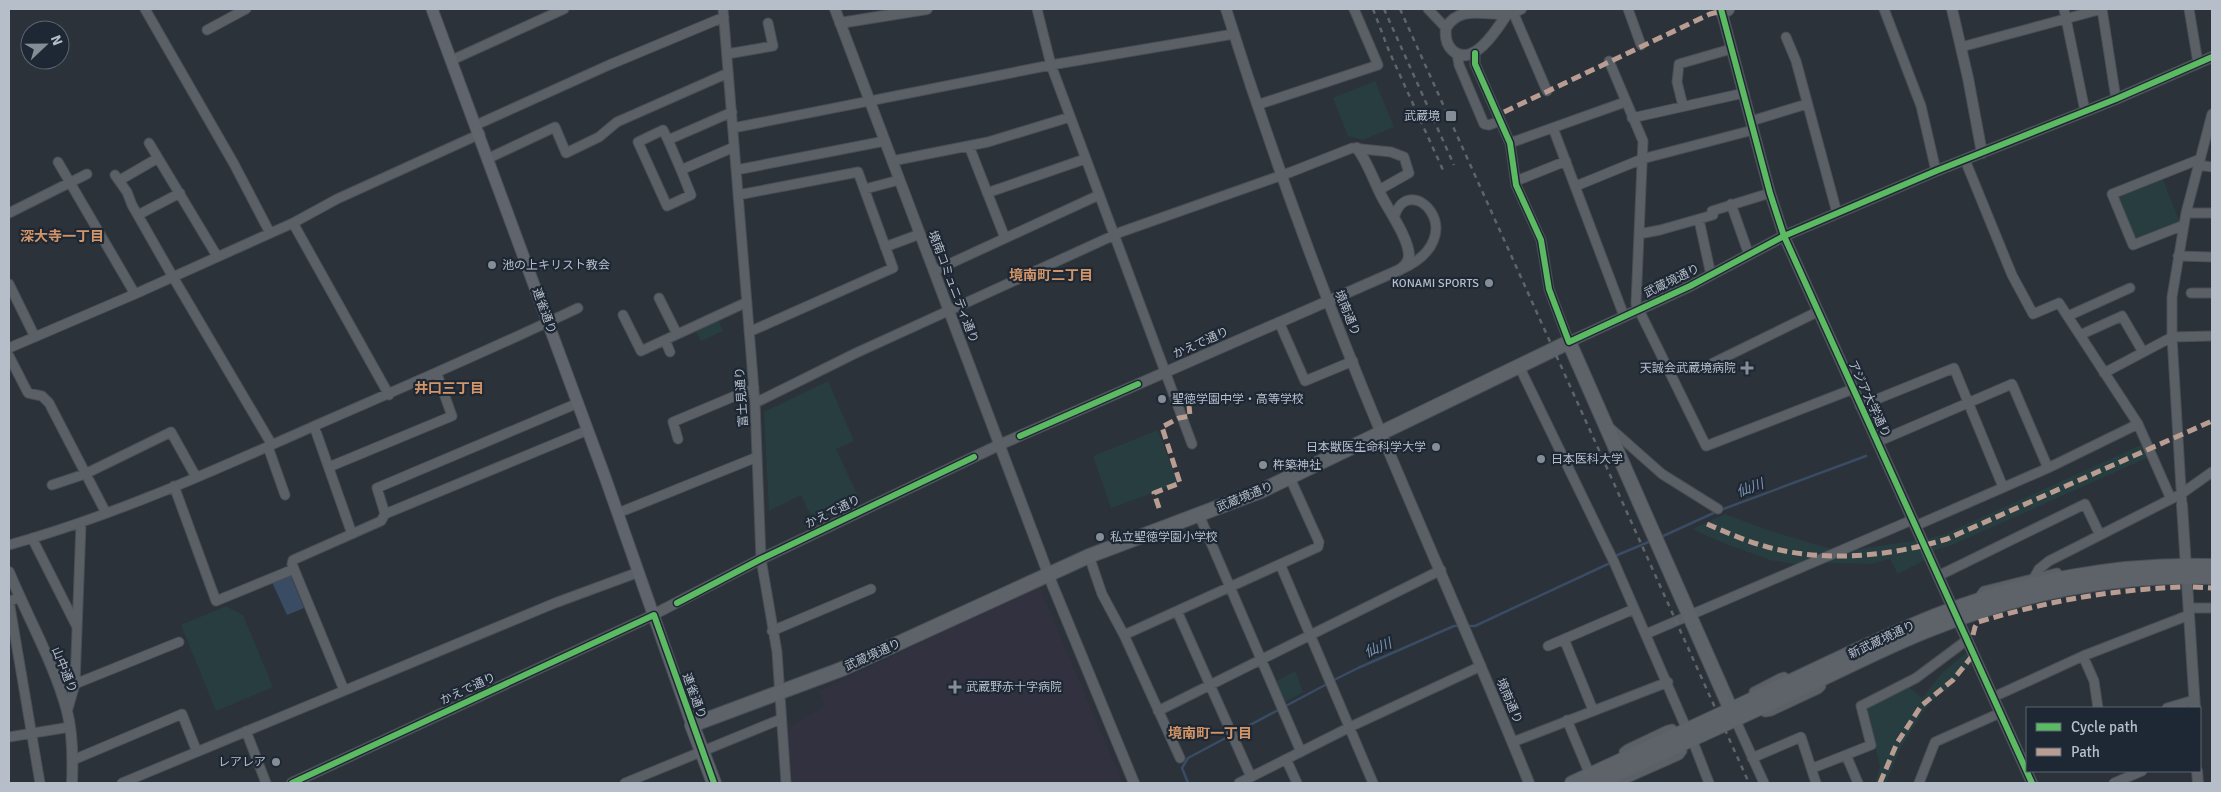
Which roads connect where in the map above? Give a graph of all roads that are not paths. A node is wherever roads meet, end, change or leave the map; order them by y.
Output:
1 (145, 9) edge
2 (246, 9) edge
3 (432, 9) edge
4 (564, 9) edge
5 (835, 9) edge
6 (927, 9) edge
7 (1037, 9) edge
8 (1226, 9) edge
9 (1354, 9) edge
10 (1428, 9) edge
11 (1628, 9) edge
12 (1884, 9) edge
13 (1952, 9) edge
14 (2064, 9) edge
15 (2102, 9) edge
16 (2188, 9) edge
17 (1723, 10) edge
18 (1493, 12) junction
19 (1514, 12) edge
20 (724, 13) edge
21 (2066, 19) junction
22 (768, 23) dead end
23 (840, 23) junction
24 (1446, 28) junction
25 (1499, 28) junction
26 (207, 30) dead end
27 (1234, 34) junction
28 (1786, 37) dead end
29 (1642, 46) dead end
30 (1961, 46) junction
31 (1731, 49) junction
32 (1475, 53) junction
33 (727, 54) junction
34 (1457, 54) junction
35 (2212, 57) edge
36 (452, 60) junction
37 (1609, 61) dead end
38 (2198, 63) junction
39 (1050, 65) junction
40 (728, 72) junction
41 (1547, 91) dead end
42 (1744, 93) junction
43 (2116, 99) junction
44 (870, 101) junction
45 (1625, 102) junction
46 (1807, 104) junction
47 (1257, 105) junction
48 (1683, 106) junction
49 (2085, 111) junction
50 (732, 112) junction
51 (2212, 114) edge
52 (1070, 117) junction
53 (1632, 118) junction
54 (1500, 120) junction
55 (1752, 125) junction
56 (733, 128) junction
57 (1554, 128) junction
58 (478, 130) junction
59 (668, 140) junction
60 (885, 141) junction
61 (149, 143) dead end
62 (1510, 144) junction
63 (969, 146) junction
64 (734, 147) junction
65 (1357, 148) junction
66 (1982, 153) junction
67 (158, 158) junction
68 (489, 158) junction
69 (1086, 159) junction
70 (1642, 160) junction
71 (1965, 160) junction
72 (892, 161) junction
73 (1566, 161) junction
74 (58, 162) dead end
75 (2199, 162) junction
76 (2212, 167) edge
77 (681, 170) junction
78 (736, 170) junction
79 (1936, 171) junction
80 (86, 174) dead end
81 (1280, 175) junction
82 (900, 180) junction
83 (1516, 181) junction
84 (70, 183) junction
85 (1576, 186) junction
86 (865, 190) junction
87 (1379, 190) junction
88 (988, 192) junction
89 (180, 193) junction
90 (1770, 193) junction
91 (738, 195) junction
92 (1099, 195) junction
93 (1731, 204) junction
94 (9, 213) edge
95 (1836, 213) junction
96 (2186, 213) junction
97 (2212, 213) edge
98 (138, 215) junction
99 (1394, 218) junction
100 (1699, 220) junction
101 (293, 223) junction
102 (2184, 225) junction
103 (270, 234) junction
104 (920, 234) junction
105 (1639, 234) junction
106 (1114, 235) junction
107 (1784, 236) junction
108 (1005, 238) junction
109 (885, 247) junction
110 (1409, 252) junction
111 (1425, 255) junction
112 (1749, 255) junction
113 (217, 256) junction
114 (2178, 256) junction
115 (2212, 257) edge
116 (1399, 270) junction
117 (934, 271) junction
118 (1710, 275) junction
119 (173, 277) junction
120 (9, 284) edge
121 (2130, 288) dead end
122 (2191, 293) dead end
123 (2212, 293) edge
124 (135, 294) junction
125 (659, 298) dead end
126 (1328, 300) junction
127 (747, 302) junction
128 (578, 308) dead end
129 (949, 310) junction
130 (1638, 310) junction
131 (1817, 312) junction
132 (623, 315) dead end
133 (1624, 316) junction
134 (2068, 316) junction
135 (548, 322) junction
136 (1278, 322) junction
137 (750, 332) junction
138 (677, 334) junction
139 (2080, 335) junction
140 (2212, 336) edge
141 (35, 337) junction
142 (2172, 337) junction
143 (665, 340) junction
144 (1569, 342) junction
145 (9, 349) edge
146 (670, 352) dead end
147 (2143, 352) junction
148 (1353, 361) junction
149 (1713, 363) dead end
150 (1519, 366) junction
151 (1166, 372) junction
152 (2104, 373) junction
153 (437, 374) junction
154 (754, 388) junction
155 (1853, 389) junction
156 (389, 395) junction
157 (755, 403) junction
158 (1969, 403) junction
159 (578, 404) junction
160 (1860, 406) junction
161 (1603, 421) junction
162 (2138, 424) junction
163 (314, 426) junction
164 (588, 430) junction
165 (1381, 433) junction
166 (678, 439) dead end
167 (1877, 442) junction
168 (1192, 444) dead end
169 (999, 445) junction
170 (270, 446) junction
171 (758, 457) junction
172 (329, 467) junction
173 (2048, 468) junction
174 (2212, 472) edge
175 (85, 474) junction
176 (196, 477) junction
177 (1290, 478) junction
178 (52, 485) dead end
179 (174, 486) junction
180 (2003, 487) junction
181 (2182, 494) junction
182 (285, 495) dead end
183 (2171, 499) junction
184 (2182, 505) joint
185 (1718, 509) dead end
186 (106, 514) junction
187 (385, 514) junction
188 (618, 514) junction
189 (1199, 515) junction
190 (1914, 523) junction
191 (81, 524) junction
192 (352, 534) junction
193 (2100, 535) junction
194 (32, 538) junction
195 (9, 545) edge
196 (1089, 556) junction
197 (762, 559) junction
198 (1280, 564) junction
199 (2212, 566) edge
200 (294, 569) junction
201 (1441, 570) junction
202 (2185, 571) junction
203 (9, 572) edge
204 (639, 572) junction
205 (1048, 574) junction
206 (1938, 576) junction
207 (2035, 576) junction
208 (2212, 577) edge
209 (2061, 579) junction
210 (1230, 587) junction
211 (871, 589) dead end
212 (1982, 599) junction
213 (12, 600) edge
214 (2212, 608) edge
215 (1634, 609) junction
216 (1177, 611) junction
217 (2189, 612) junction
218 (1955, 614) junction
219 (654, 615) junction
220 (1691, 616) junction
221 (77, 626) junction
222 (772, 631) junction
223 (1646, 634) junction
224 (1124, 635) junction
225 (1310, 635) junction
226 (1564, 639) junction
227 (1967, 640) junction
228 (179, 642) dead end
229 (1548, 646) dead end
230 (2083, 656) junction
231 (1261, 659) junction
232 (1481, 666) junction
233 (1668, 682) junction
234 (75, 684) junction
235 (1210, 685) junction
236 (344, 690) junction
237 (780, 693) junction
238 (2000, 694) dead end
239 (1757, 703) junction
240 (2195, 704) edge
241 (2098, 707) edge
242 (2174, 707) edge
243 (1593, 710) junction
244 (1158, 711) junction
245 (67, 712) junction
246 (2000, 713) junction
247 (1733, 714) junction
248 (782, 719) junction
249 (1567, 720) junction
250 (692, 725) junction
251 (1350, 727) junction
252 (70, 728) junction
253 (246, 731) junction
254 (32, 734) junction
255 (9, 737) edge
256 (1684, 737) junction
257 (1513, 742) junction
258 (703, 751) junction
259 (197, 752) junction
260 (1300, 752) junction
261 (1846, 754) junction
262 (1180, 758) dead end
263 (1752, 758) junction
264 (1286, 759) junction
265 (73, 760) junction
266 (2025, 760) edge
267 (1813, 768) junction
268 (2140, 772) edge
269 (1251, 777) junction
270 (1594, 779) edge
271 (40, 783) edge
272 (72, 783) edge
273 (122, 783) edge
274 (266, 783) edge
275 (292, 783) edge
276 (625, 783) edge
277 (714, 783) edge
278 (786, 783) edge
279 (1134, 783) edge
280 (1239, 783) edge
281 (1297, 783) edge
282 (1373, 783) edge
283 (1529, 783) edge
284 (1572, 783) edge
285 (1616, 783) edge
286 (1709, 783) edge
287 (1764, 783) edge
288 (1816, 783) edge
289 (1858, 783) edge
290 (1919, 783) edge
291 (2114, 783) edge

1 - 103 street
2 - 26 street
3 - 36 main road, 連雀通り
4 - 36 street
5 - 23 street, 境南コミュニティ通り
6 - 23 street
7 - 39 street
8 - 27 street, 境南通り
9 - 47 street
10 - 24 street
11 - 29 street
12 - 79 street
13 - 30 street
14 - 21 street
15 - 21 street
15 - 43 street
16 - 38 street
17 - 31 street, アジア大学通り
18 - 19 street
18 - 24 street
18 - 25 street
19 - 25 street
19 - 41 street
20 - 33 street, 富士見通り
20 - 58 street
21 - 30 street
21 - 49 street
22 - 33 street
23 - 44 street, 境南コミュニティ通り
24 - 34 street
25 - 32 street
27 - 39 street
27 - 47 street, 境南通り
28 - 46 street
30 - 66 street
31 - 42 street, アジア大学通り
31 - 48 street
32 - 34 street
32 - 54 street
33 - 40 street, 富士見通り
34 - 54 street
35 - 38 street, 武蔵境通り
36 - 58 main road, 連雀通り
37 - 45 street
38 - 43 street, 武蔵境通り
39 - 44 street
39 - 52 street
40 - 50 street, 富士見通り
40 - 68 street
42 - 48 street
42 - 55 street, アジア大学通り
43 - 49 street, 武蔵境通り
44 - 56 street
44 - 60 street, 境南コミュニティ通り
45 - 53 street
45 - 57 street
46 - 55 street
46 - 95 street
47 - 81 street, 境南通り
48 - 53 street
49 - 66 street, 武蔵境通り
50 - 56 street, 富士見通り
50 - 59 street
51 - 75 street
52 - 63 street
52 - 69 street
53 - 70 street
54 - 62 street
55 - 70 street
55 - 90 street, アジア大学通り
56 - 64 street, 富士見通り
57 - 62 street
57 - 73 street
58 - 68 main road, 連雀通り
58 - 101 street
59 - 77 street
59 - 77 street
60 - 72 street, 境南コミュニティ通り
60 - 78 street
61 - 67 street
62 - 83 street
63 - 72 street
63 - 88 street
64 - 77 street
64 - 78 street, 富士見通り
65 - 81 street
65 - 87 street
65 - 87 street
66 - 71 street, 武蔵境通り
67 - 89 street
67 - 98 street
68 - 135 main road, 連雀通り
69 - 88 street
69 - 92 street
70 - 85 street
70 - 105 street
71 - 79 street, 武蔵境通り
71 - 134 street
72 - 82 street, 境南コミュニティ通り
73 - 83 street
73 - 85 street
74 - 84 street
75 - 76 street
75 - 96 street
75 - 102 street
78 - 91 street, 富士見通り
79 - 95 street, 武蔵境通り
80 - 84 street
81 - 106 street
81 - 126 street, 境南通り
82 - 86 street
82 - 104 street, 境南コミュニティ通り
83 - 144 street
84 - 94 street
84 - 124 street
85 - 133 street
86 - 91 street
86 - 109 street
87 - 99 street
88 - 108 street
89 - 98 street
89 - 113 street
90 - 93 street
90 - 107 street, アジア大学通り
91 - 127 street, 富士見通り
92 - 106 street
92 - 108 street
93 - 100 street
93 - 112 street
95 - 107 street, 武蔵境通り
96 - 97 street
96 - 102 street
98 - 119 street
99 - 110 street
99 - 111 street
100 - 105 street
100 - 118 street
101 - 103 street
101 - 156 street
102 - 114 street
103 - 113 street
104 - 109 street
104 - 117 street, 境南コミュニティ通り
105 - 130 street
106 - 129 street
106 - 151 street
107 - 112 street, 武蔵境通り
107 - 131 street, アジア大学通り
108 - 117 street
109 - 137 street
110 - 111 street
110 - 116 street
111 - 116 street
112 - 118 street, 武蔵境通り
113 - 119 street
114 - 115 street
114 - 142 street
116 - 126 street, かえで通り
117 - 129 street, 境南コミュニティ通り
118 - 130 street, 武蔵境通り
119 - 124 street
119 - 170 street
120 - 141 street
121 - 134 street
122 - 123 street
124 - 141 street
125 - 138 street
126 - 136 street, かえで通り
126 - 148 street, 境南通り
127 - 137 street, 富士見通り
127 - 138 street
128 - 135 street
129 - 157 street
129 - 169 street, 境南コミュニティ通り
130 - 133 street, 武蔵境通り
130 - 155 street
131 - 149 street
131 - 155 street, アジア大学通り
132 - 143 street
133 - 144 street, 武蔵境通り
134 - 139 street
135 - 153 street
135 - 159 main road, 連雀通り
136 - 148 street
136 - 151 street, かえで通り
137 - 154 street, 富士見通り
138 - 143 street
139 - 147 street
139 - 152 street
140 - 142 street
141 - 145 street
142 - 147 street
142 - 181 street
143 - 146 street
144 - 150 main road, 武蔵境通り
144 - 161 main road
145 - 175 street
147 - 152 street
148 - 165 street, 境南通り
150 - 165 main road, 武蔵境通り
150 - 215 street
151 - 168 street
151 - 169 street, かえで通り
152 - 162 street
153 - 156 street
153 - 172 street
154 - 157 street, 富士見通り
154 - 166 street
155 - 160 street, アジア大学通り
156 - 163 street
157 - 171 street, 富士見通り
158 - 160 street
158 - 167 street
158 - 173 street
158 - 180 street
159 - 164 main road, 連雀通り
159 - 187 street
160 - 167 street, アジア大学通り
161 - 185 street
161 - 220 main road
162 - 173 street
162 - 183 street
163 - 170 street
163 - 172 street
164 - 187 street
164 - 188 main road, 連雀通り
165 - 177 main road, 武蔵境通り
165 - 201 street, 境南通り
167 - 190 street, アジア大学通り
169 - 197 street, かえで通り
169 - 205 street, 境南コミュニティ通り
170 - 176 street
170 - 182 street
171 - 188 street
171 - 197 street, 富士見通り
172 - 192 street
173 - 180 street
174 - 181 street
175 - 176 street
175 - 178 street
175 - 186 street
176 - 179 street
177 - 189 main road, 武蔵境通り
177 - 198 street
179 - 186 street
179 - 200 street
180 - 190 street
181 - 183 street
181 - 184 street
183 - 193 street
184 - 202 street
186 - 191 street
187 - 192 street
188 - 204 main road, 連雀通り
189 - 196 main road, 武蔵境通り
189 - 210 street
190 - 206 street, アジア大学通り
190 - 220 street
191 - 194 street
191 - 221 street
192 - 200 street
193 - 206 street
193 - 207 street
194 - 195 street
194 - 221 street
196 - 205 main road, 武蔵境通り
196 - 224 street
197 - 219 street, かえで通り
197 - 222 street, 富士見通り
198 - 210 street
198 - 225 street
199 - 202 main road, 新武蔵境通り
200 - 236 street
201 - 225 street
201 - 232 street, 境南通り
202 - 208 main road, 新武蔵境通り
202 - 209 main road, 新武蔵境通り
202 - 217 street
202 - 218 main road, 新武蔵境通り
203 - 213 street, 山中通り
204 - 219 main road, 連雀通り
204 - 236 street
205 - 237 main road, 武蔵境通り
205 - 279 street, 境南コミュニティ通り
206 - 218 street, アジア大学通り
207 - 209 street
207 - 212 street
209 - 212 main road, 新武蔵境通り
210 - 216 street
210 - 231 street
211 - 222 street
212 - 218 main road, 新武蔵境通り
213 - 245 street, 山中通り
213 - 254 street
214 - 217 street
215 - 223 street
215 - 226 street
216 - 224 street
216 - 235 street
217 - 230 street
217 - 240 street
218 - 227 street, アジア大学通り
218 - 239 main road, 新武蔵境通り
218 - 239 main road, 新武蔵境通り
219 - 250 main road, 連雀通り
219 - 275 street, かえで通り
220 - 223 street
220 - 247 main road
221 - 234 street
222 - 237 street, 富士見通り
223 - 233 street
224 - 244 street
225 - 231 street
225 - 251 street
226 - 229 street
226 - 243 street
227 - 246 street, アジア大学通り
227 - 261 street
228 - 234 street
230 - 238 street
230 - 241 street
231 - 235 street
231 - 260 street
232 - 251 street
232 - 257 street, 境南通り
233 - 243 street
233 - 256 street
234 - 245 street
235 - 244 street
235 - 269 street
236 - 253 street
237 - 248 street, 富士見通り
237 - 250 main road, 武蔵境通り
239 - 247 main road, 新武蔵境通り
240 - 242 street
243 - 249 street
244 - 262 street
245 - 252 street, 山中通り
246 - 266 street, アジア大学通り
246 - 290 street
247 - 256 main road, 新武蔵境通り
247 - 263 street
248 - 258 street
248 - 278 street, 富士見通り
249 - 257 street
249 - 270 street
250 - 258 main road, 連雀通り
251 - 260 street
251 - 282 street
252 - 254 street
252 - 265 street, 山中通り
253 - 259 street
253 - 274 street
254 - 255 street
254 - 271 street
256 - 270 main road, 新武蔵境通り
256 - 270 main road, 新武蔵境通り
256 - 285 street
256 - 286 street
257 - 283 street, 境南通り
258 - 276 street
258 - 277 main road, 連雀通り
259 - 265 street
259 - 273 street
260 - 264 street
261 - 267 street
261 - 289 street
263 - 267 street
263 - 287 street
264 - 269 street
264 - 281 street
265 - 272 street, 山中通り
267 - 288 street
268 - 291 street
269 - 280 street
270 - 284 main road, 新武蔵境通り

